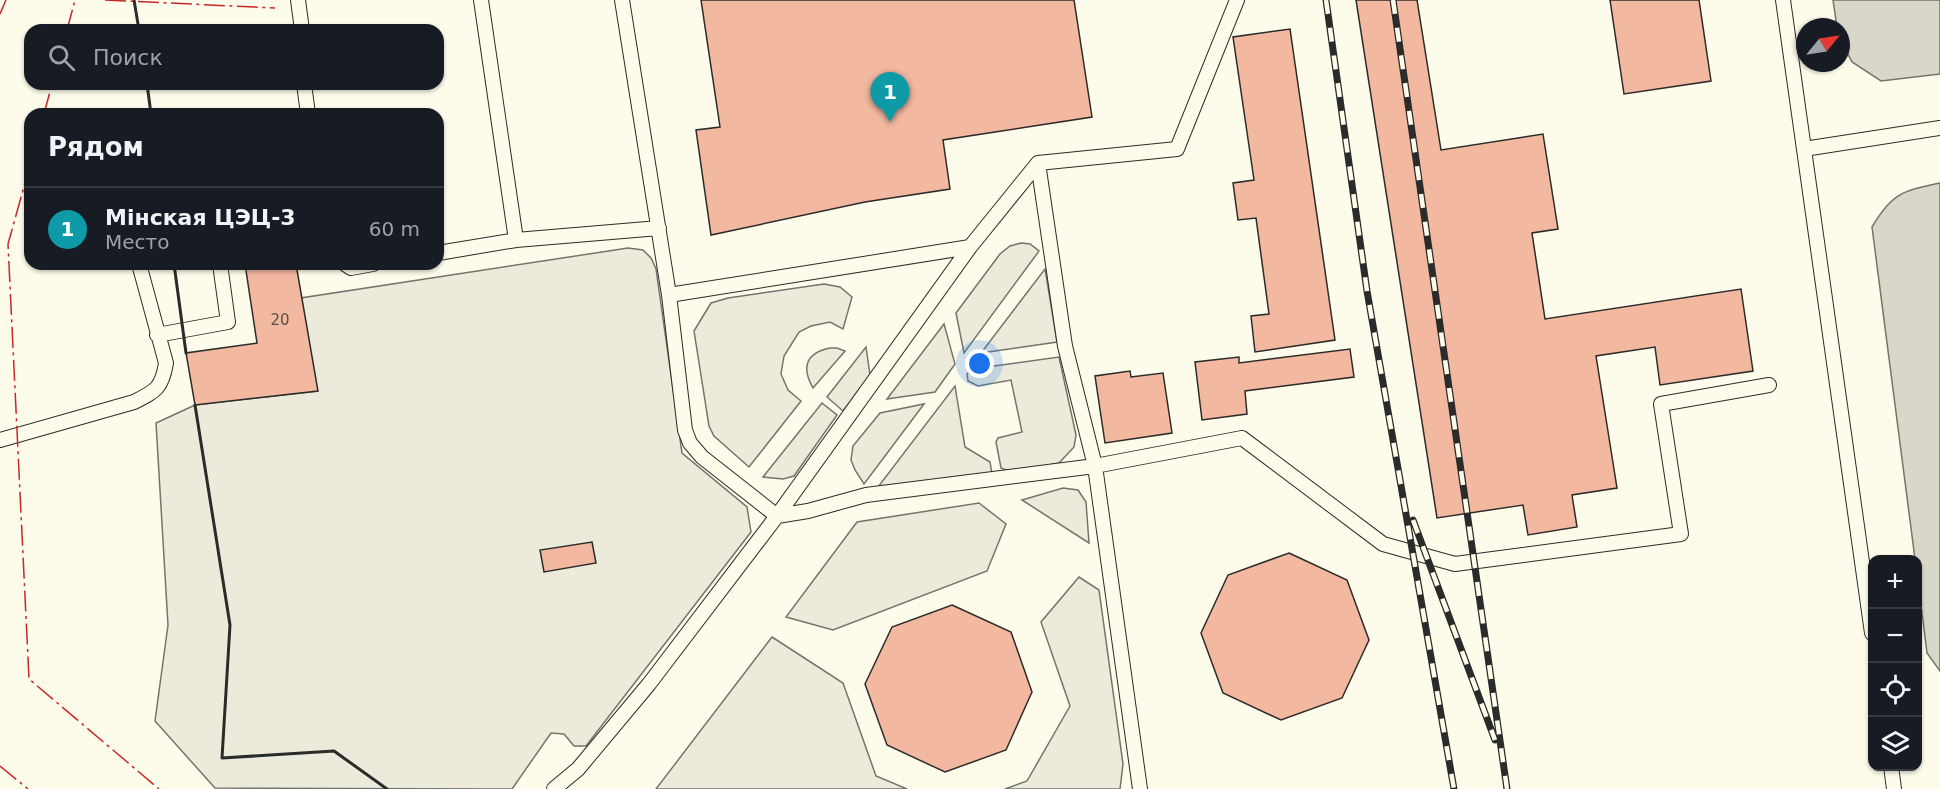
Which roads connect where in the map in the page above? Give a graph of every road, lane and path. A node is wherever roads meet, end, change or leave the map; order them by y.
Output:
1 (298, 0) edge
2 (481, 0) edge
3 (622, 0) edge
4 (1237, 0) edge
5 (1783, 0) edge
6 (301, 24) edge
7 (305, 90) edge
8 (307, 108) edge
9 (1940, 128) edge
10 (1804, 149) junction
11 (1038, 163) junction
12 (659, 228) junction
13 (516, 240) junction
14 (970, 248) junction
15 (444, 252) edge
16 (141, 270) edge
17 (221, 270) edge
18 (669, 295) junction
19 (157, 335) junction
20 (1769, 385) dead end
21 (0, 440) edge
22 (1095, 466) junction
23 (777, 516) junction
24 (1869, 609) edge
25 (1892, 771) edge
26 (554, 789) edge
27 (1140, 789) edge
28 (1894, 789) edge

1 - 6 lane
2 - 13 lane
3 - 12 lane
4 - 11 lane
5 - 10 lane
7 - 8 lane
9 - 10 lane
10 - 24 lane
11 - 14 lane
11 - 22 lane
12 - 13 lane
12 - 18 lane
13 - 15 lane
14 - 18 lane
14 - 23 lane
16 - 19 lane
17 - 19 lane
18 - 23 lane
19 - 21 lane
20 - 22 lane
22 - 23 lane
22 - 27 lane
23 - 26 lane
25 - 28 lane

